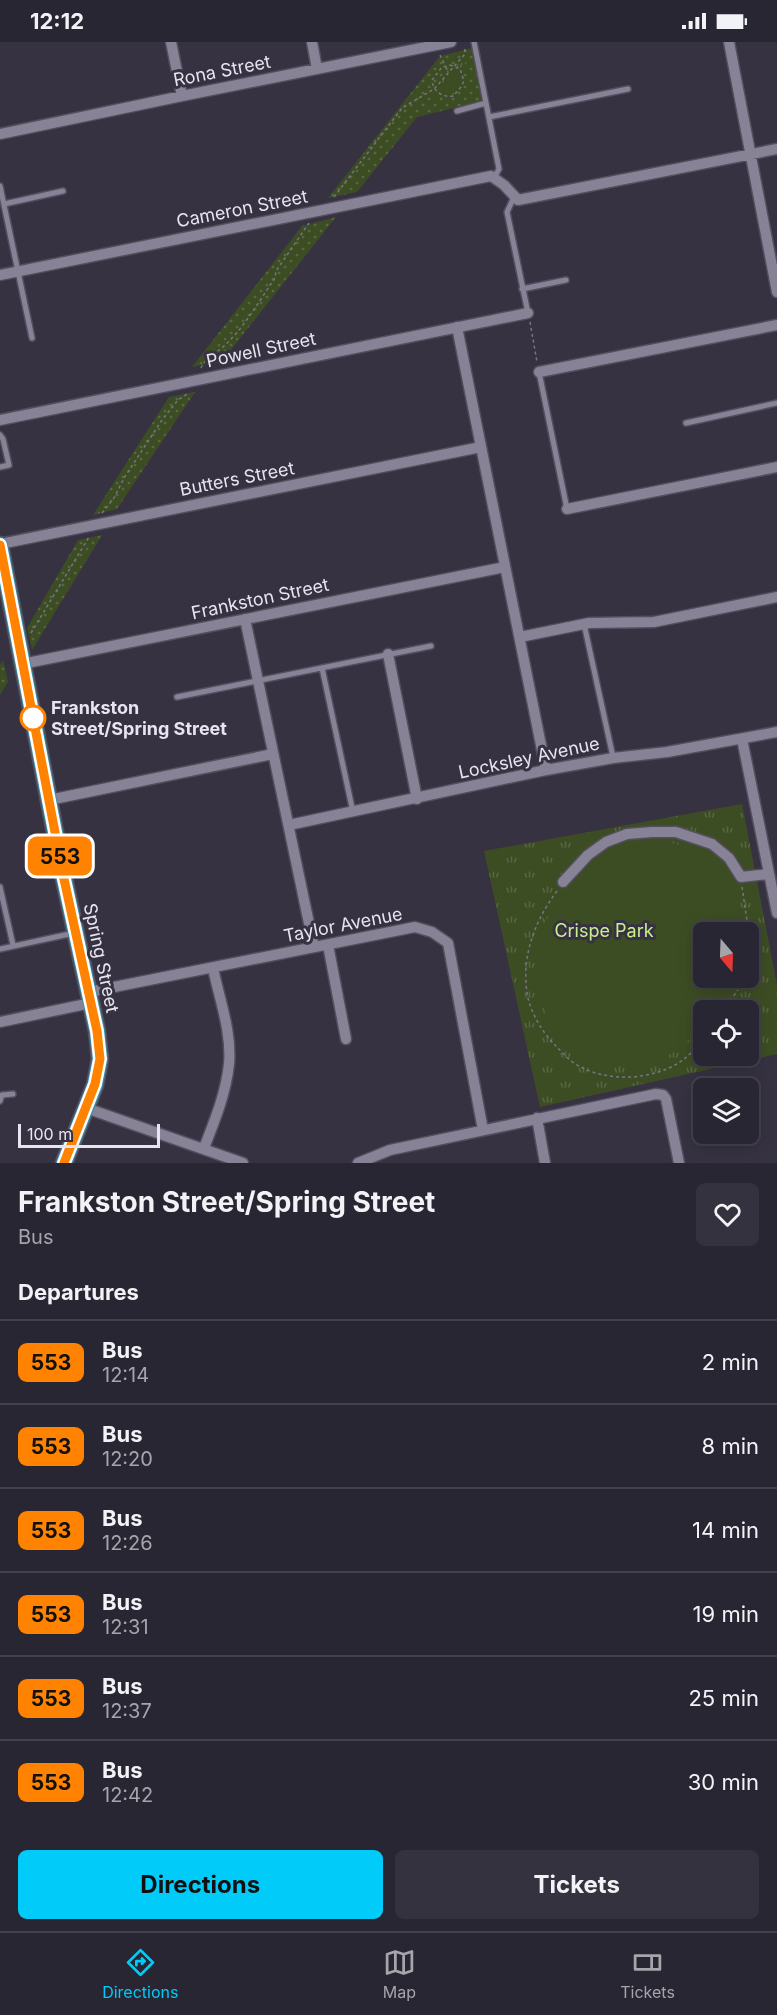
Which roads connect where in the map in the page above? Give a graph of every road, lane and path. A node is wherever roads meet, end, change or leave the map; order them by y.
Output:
1 (171, 42) edge
2 (312, 42) edge
3 (451, 42) edge
4 (474, 42) edge
5 (729, 42) edge
6 (465, 50) dead end
7 (440, 55) dead end
8 (445, 65) junction
9 (455, 66) junction
10 (317, 69) junction
11 (449, 73) junction
12 (434, 89) junction
13 (628, 89) dead end
14 (182, 96) junction
15 (486, 103) junction
16 (457, 111) dead end
17 (489, 117) junction
18 (0, 134) edge
19 (777, 149) edge
20 (750, 154) junction
21 (492, 177) junction
22 (0, 186) edge
23 (63, 191) dead end
24 (514, 197) junction
25 (333, 198) dead end
26 (4, 204) junction
27 (309, 223) dead end
28 (19, 272) junction
29 (0, 275) edge
30 (566, 280) dead end
31 (522, 289) junction
32 (777, 292) edge
33 (528, 313) junction
34 (777, 324) edge
35 (457, 327) junction
36 (32, 338) dead end
37 (540, 372) junction
38 (192, 381) junction
39 (777, 403) edge
40 (0, 420) edge
41 (686, 423) dead end
42 (0, 435) edge
43 (481, 447) junction
44 (3, 448) edge
45 (0, 467) edge
46 (777, 467) edge
47 (567, 509) joint
48 (102, 514) dead end
49 (90, 537) dead end
50 (1, 552) edge
51 (505, 567) junction
52 (777, 597) edge
53 (245, 619) junction
54 (584, 624) junction
55 (29, 637) dead end
56 (520, 637) junction
57 (431, 646) dead end
58 (388, 654) junction
59 (22, 664) junction
60 (322, 668) junction
61 (257, 681) junction
62 (177, 697) dead end
63 (777, 732) edge
64 (742, 739) junction
65 (273, 754) junction
66 (613, 758) junction
67 (546, 770) junction
68 (417, 799) junction
69 (49, 800) junction
70 (353, 812) junction
71 (289, 825) junction
72 (769, 874) junction
73 (741, 877) junction
74 (563, 882) joint
75 (0, 887) edge
76 (777, 913) edge
77 (748, 922) edge
78 (75, 933) junction
79 (13, 945) junction
80 (328, 945) junction
81 (314, 947) junction
82 (0, 949) edge
83 (213, 968) junction
84 (90, 997) junction
85 (0, 1022) edge
86 (346, 1039) dead end
87 (693, 1050) edge
88 (13, 1094) dead end
89 (0, 1101) edge
90 (86, 1108) junction
91 (537, 1118) junction
92 (483, 1130) junction
93 (204, 1148) junction
94 (64, 1163) edge
95 (243, 1163) edge
96 (357, 1163) edge
97 (545, 1163) edge
98 (679, 1163) edge

1 - 14 street
2 - 10 street
3 - 10 street, Rona Street
4 - 15 lane
5 - 20 street
6 - 9 path
7 - 8 path
8 - 9 path
8 - 11 path
8 - 12 path
9 - 11 path
9 - 12 path
10 - 14 street, Rona Street
11 - 12 path
12 - 25 path
13 - 17 lane
14 - 18 street, Rona Street
15 - 16 lane
15 - 17 lane
17 - 21 lane
19 - 20 street
20 - 24 street
20 - 32 street
21 - 24 street
21 - 28 street, Cameron Street
22 - 26 lane
23 - 26 lane
24 - 31 lane
26 - 28 lane
27 - 38 path
28 - 29 street, Cameron Street
28 - 36 lane
30 - 31 lane
31 - 33 lane
33 - 35 street, Powell Street
33 - 37 path
34 - 37 street
35 - 38 street, Powell Street
35 - 43 street
37 - 47 lane
38 - 40 street, Powell Street
38 - 48 path
39 - 41 lane
42 - 44 lane
43 - 50 street, Butters Street
43 - 51 street
44 - 45 lane
46 - 47 street
49 - 55 path
50 - 59 main road, Spring Street
51 - 53 street, Frankston Street
51 - 56 street
52 - 54 street
53 - 59 street, Frankston Street
53 - 61 street
54 - 56 street
54 - 66 lane
56 - 67 street
57 - 58 lane
58 - 60 lane
58 - 68 street
59 - 69 main road, Spring Street
60 - 61 lane
60 - 70 lane
61 - 62 lane
61 - 65 street
63 - 64 street, Locksley Avenue
64 - 66 street, Locksley Avenue
64 - 72 street
65 - 69 street
65 - 71 street
66 - 67 street, Locksley Avenue
67 - 68 street, Locksley Avenue
68 - 70 street, Locksley Avenue
69 - 78 main road, Spring Street
70 - 71 street, Locksley Avenue
71 - 81 street
72 - 73 street
72 - 76 street
73 - 74 street
73 - 77 path
74 - 87 path
75 - 79 lane
78 - 79 lane
78 - 84 main road, Spring Street
79 - 82 lane
80 - 81 street, Taylor Avenue
80 - 86 street
80 - 92 street, Taylor Avenue
81 - 83 street, Taylor Avenue
83 - 84 street, Taylor Avenue
83 - 93 street
84 - 85 street, Taylor Avenue
84 - 90 main road, Spring Street
88 - 89 lane
90 - 93 street
90 - 94 main road, Spring Street
91 - 92 street
91 - 97 street
91 - 98 street
92 - 96 street
93 - 95 street

